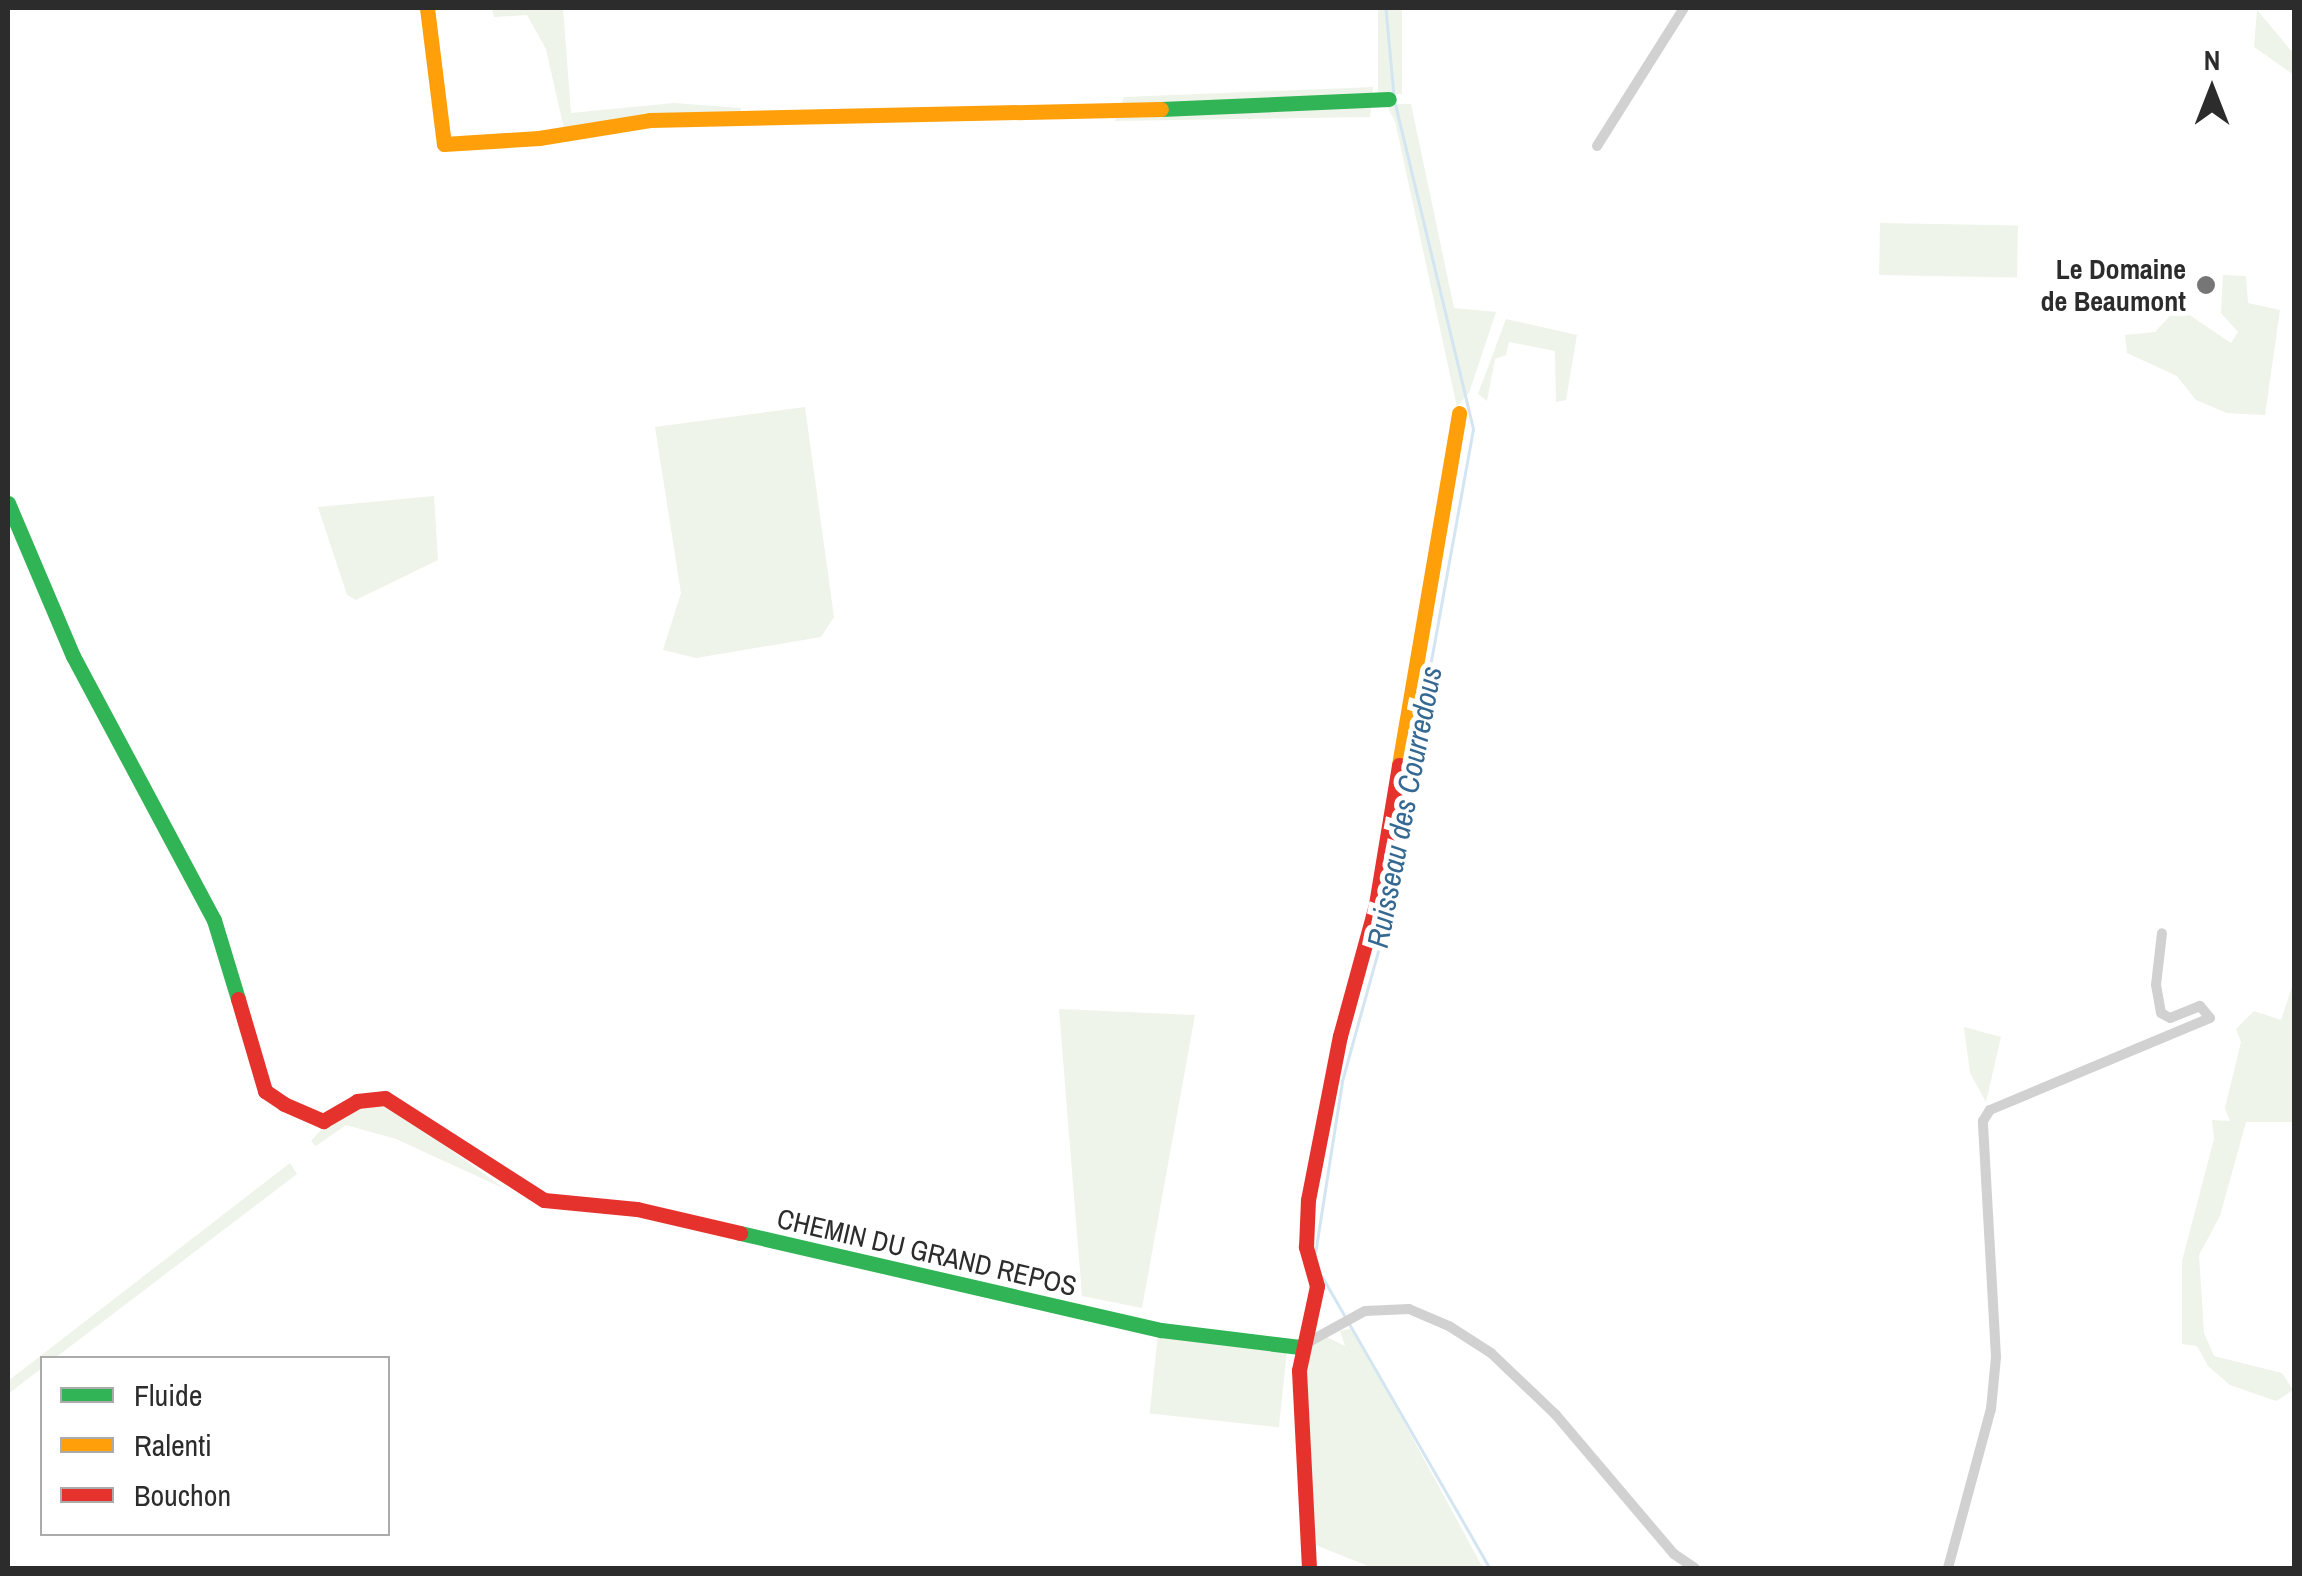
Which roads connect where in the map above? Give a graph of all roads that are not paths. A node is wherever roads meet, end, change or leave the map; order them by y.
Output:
1 (427, 8) edge
2 (1684, 8) edge
3 (1389, 98) dead end
4 (1597, 146) dead end
5 (1459, 413) dead end
6 (8, 503) edge
7 (2162, 933) dead end
8 (1300, 1347) junction
9 (1309, 1568) edge
10 (1695, 1568) edge
11 (1948, 1568) edge

1 - 3 street
2 - 4 street
5 - 8 street
6 - 8 street, CHEMIN DU GRAND REPOS
7 - 11 street
8 - 9 street
8 - 10 street

